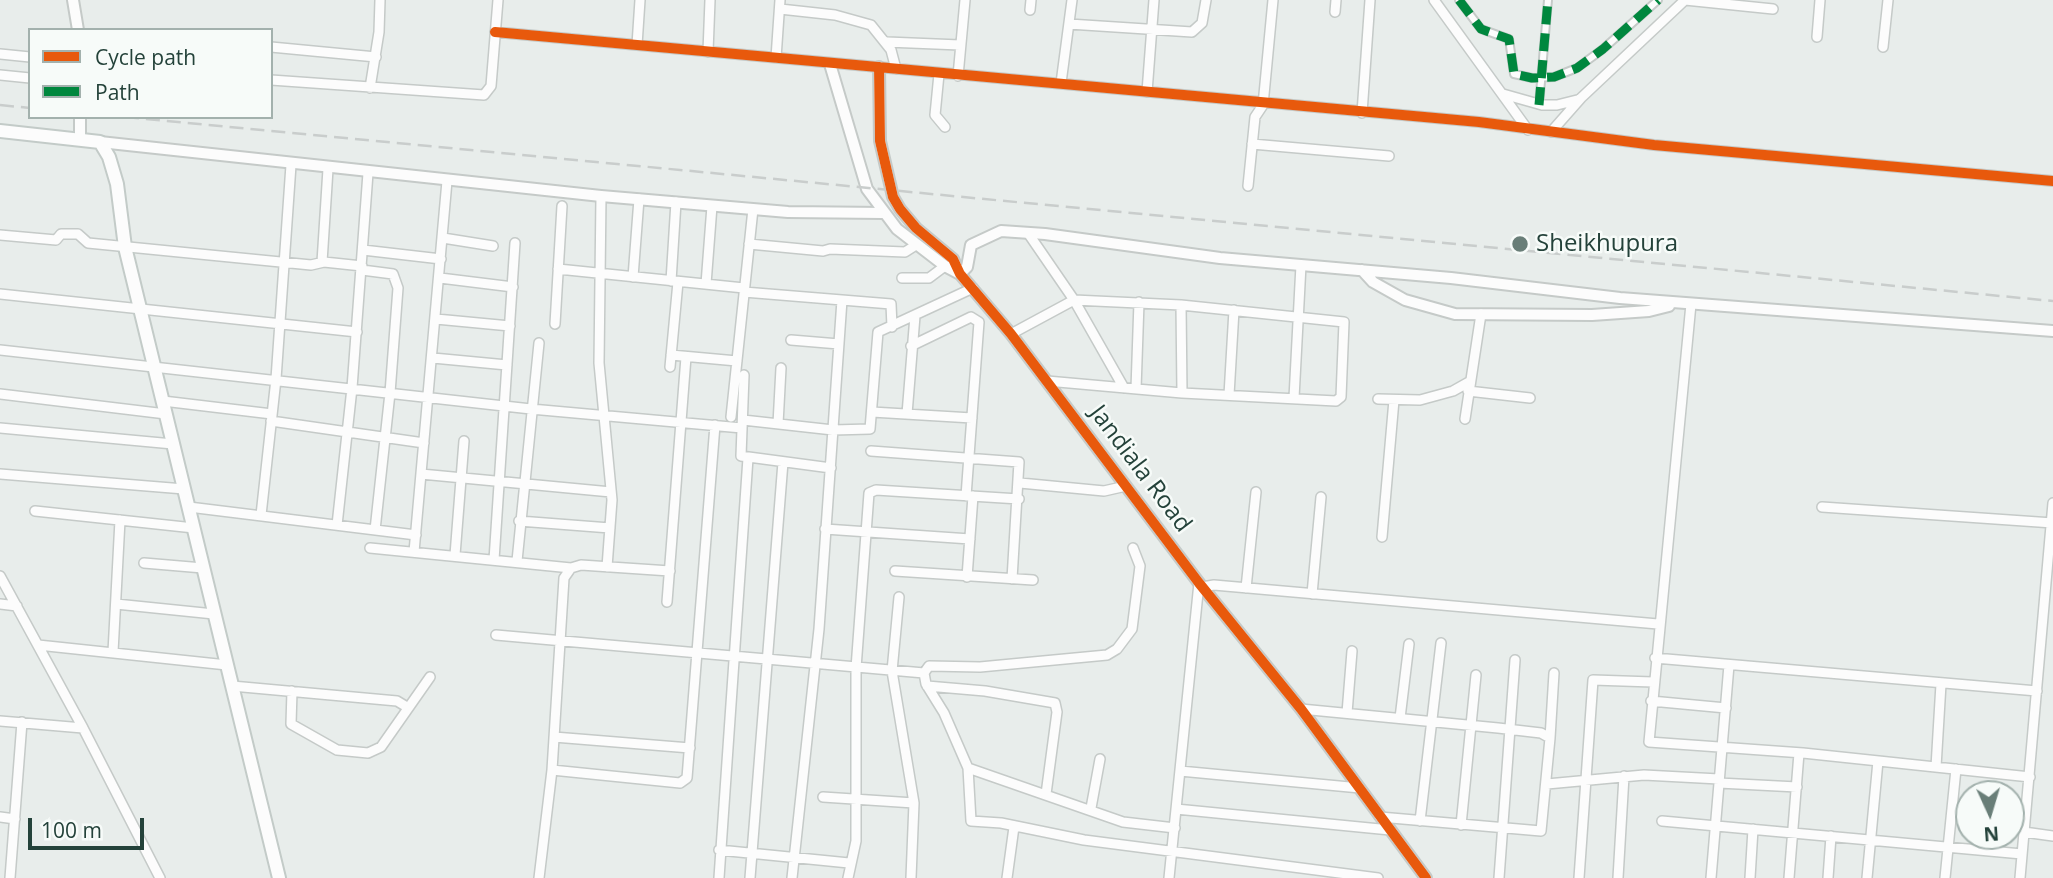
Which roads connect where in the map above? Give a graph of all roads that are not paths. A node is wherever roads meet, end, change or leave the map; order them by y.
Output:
1 (73, 0) edge
2 (380, 0) edge
3 (498, 0) edge
4 (640, 0) edge
5 (710, 0) edge
6 (965, 0) edge
7 (1072, 0) edge
8 (1154, 0) edge
9 (1206, 0) edge
10 (1273, 0) edge
11 (1336, 0) edge
12 (1370, 0) edge
13 (1434, 0) edge
14 (1459, 0) edge
15 (1548, 0) edge
16 (1658, 0) edge
17 (1685, 0) edge
18 (1820, 0) edge
19 (1888, 0) edge
20 (780, 5) edge
21 (1773, 9) dead end
22 (1335, 12) dead end
23 (1069, 24) junction
24 (78, 28) edge
25 (1152, 29) junction
26 (495, 32) junction
27 (1817, 37) dead end
28 (887, 42) junction
29 (637, 45) junction
30 (960, 46) junction
31 (273, 47) edge
32 (1883, 47) dead end
33 (708, 52) junction
34 (0, 54) edge
35 (28, 57) edge
36 (376, 57) junction
37 (776, 58) junction
38 (830, 64) junction
39 (879, 68) junction
40 (896, 69) junction
41 (939, 74) junction
42 (0, 75) edge
43 (958, 76) junction
44 (28, 78) edge
45 (1541, 78) junction
46 (273, 80) edge
47 (1061, 83) junction
48 (370, 88) junction
49 (1147, 92) junction
50 (1501, 94) junction
51 (1581, 99) junction
52 (1263, 104) junction
53 (1539, 105) junction
54 (1362, 113) junction
55 (80, 119) edge
56 (945, 127) dead end
57 (1528, 130) junction
58 (0, 131) edge
59 (1551, 132) junction
60 (80, 140) junction
61 (100, 142) junction
62 (1252, 144) junction
63 (1389, 156) dead end
64 (291, 165) junction
65 (328, 169) junction
66 (368, 173) junction
67 (447, 181) junction
68 (2053, 181) edge
69 (1248, 186) dead end
70 (601, 196) junction
71 (639, 199) junction
72 (676, 202) junction
73 (562, 206) dead end
74 (712, 206) junction
75 (753, 209) junction
76 (883, 213) junction
77 (1028, 233) junction
78 (0, 235) edge
79 (443, 238) junction
80 (515, 243) dead end
81 (748, 243) junction
82 (916, 245) junction
83 (493, 246) dead end
84 (125, 247) junction
85 (363, 250) junction
86 (441, 259) junction
87 (284, 262) junction
88 (322, 262) junction
89 (1301, 265) junction
90 (945, 267) junction
91 (362, 268) junction
92 (558, 269) junction
93 (1362, 270) junction
94 (598, 274) junction
95 (960, 274) junction
96 (633, 277) junction
97 (440, 278) junction
98 (902, 278) dead end
99 (675, 281) junction
100 (706, 284) junction
101 (513, 286) junction
102 (973, 288) junction
103 (744, 290) junction
104 (0, 294) edge
105 (842, 300) junction
106 (1074, 300) junction
107 (1139, 302) junction
108 (1678, 303) junction
109 (1691, 304) junction
110 (1181, 305) junction
111 (140, 309) junction
112 (1234, 310) junction
113 (1481, 314) junction
114 (915, 316) junction
115 (1297, 317) junction
116 (436, 319) junction
117 (555, 324) dead end
118 (279, 325) junction
119 (510, 326) junction
120 (892, 327) junction
121 (2053, 331) edge
122 (356, 332) junction
123 (1011, 334) junction
124 (791, 340) dead end
125 (539, 344) dead end
126 (839, 344) junction
127 (911, 346) junction
128 (0, 350) edge
129 (671, 355) junction
130 (686, 357) junction
131 (433, 358) junction
132 (737, 361) junction
133 (507, 365) junction
134 (155, 367) junction
135 (670, 367) dead end
136 (781, 368) dead end
137 (744, 375) dead end
138 (276, 379) junction
139 (1047, 381) junction
140 (1468, 386) junction
141 (352, 388) junction
142 (1124, 388) junction
143 (1136, 389) junction
144 (390, 393) junction
145 (1182, 393) junction
146 (0, 394) edge
147 (1229, 395) junction
148 (428, 398) junction
149 (1294, 398) junction
150 (1530, 398) dead end
151 (1378, 399) dead end
152 (1394, 400) junction
153 (504, 406) junction
154 (164, 407) junction
155 (531, 409) junction
156 (872, 412) junction
157 (605, 414) junction
158 (907, 414) junction
159 (272, 417) junction
160 (731, 417) dead end
161 (972, 418) junction
162 (1465, 419) dead end
163 (681, 421) junction
164 (742, 424) junction
165 (778, 424) junction
166 (715, 425) junction
167 (0, 428) edge
168 (833, 430) junction
169 (348, 432) junction
170 (386, 438) junction
171 (464, 442) dead end
172 (424, 443) junction
173 (173, 444) junction
174 (871, 451) dead end
175 (748, 458) junction
176 (969, 458) junction
177 (783, 463) junction
178 (831, 468) junction
179 (0, 474) edge
180 (421, 474) junction
181 (461, 478) junction
182 (499, 481) junction
183 (1020, 483) junction
184 (525, 484) junction
185 (1126, 486) junction
186 (184, 489) junction
187 (611, 492) junction
188 (1256, 492) dead end
189 (970, 496) junction
190 (1321, 497) dead end
191 (1019, 499) junction
192 (2053, 503) edge
193 (189, 507) junction
194 (1822, 508) dead end
195 (35, 511) dead end
196 (261, 515) junction
197 (120, 520) junction
198 (519, 521) junction
199 (2052, 523) edge
200 (337, 525) junction
201 (194, 527) junction
202 (610, 528) junction
203 (825, 529) junction
204 (375, 530) junction
205 (866, 532) junction
206 (416, 535) junction
207 (1382, 537) dead end
208 (970, 539) junction
209 (370, 548) dead end
210 (1133, 548) dead end
211 (414, 552) junction
212 (456, 555) junction
213 (494, 559) junction
214 (517, 561) junction
215 (144, 564) dead end
216 (607, 567) junction
217 (203, 568) junction
218 (572, 568) junction
219 (670, 571) junction
220 (895, 571) dead end
221 (0, 576) edge
222 (967, 577) junction
223 (1012, 579) junction
224 (1033, 579) dead end
225 (1200, 585) junction
226 (1246, 588) junction
227 (1312, 594) junction
228 (900, 597) dead end
229 (667, 602) dead end
230 (0, 604) edge
231 (116, 604) junction
232 (17, 606) junction
233 (214, 614) junction
234 (1658, 624) junction
235 (496, 635) dead end
236 (561, 642) junction
237 (1441, 643) dead end
238 (1409, 644) dead end
239 (38, 645) junction
240 (1352, 651) dead end
241 (113, 652) junction
242 (697, 654) junction
243 (733, 657) junction
244 (769, 658) junction
245 (1655, 659) junction
246 (1515, 660) dead end
247 (813, 664) junction
248 (227, 665) junction
249 (1729, 665) junction
250 (856, 668) junction
251 (892, 671) junction
252 (924, 673) junction
253 (1554, 673) dead end
254 (1476, 675) dead end
255 (430, 677) dead end
256 (1653, 682) junction
257 (1941, 684) junction
258 (232, 686) junction
259 (927, 686) junction
260 (292, 691) junction
261 (2037, 691) junction
262 (1651, 701) junction
263 (407, 706) junction
264 (1726, 708) junction
265 (1301, 709) junction
266 (1347, 713) junction
267 (1400, 718) junction
268 (0, 721) edge
269 (22, 722) junction
270 (1432, 722) junction
271 (1471, 725) junction
272 (83, 728) junction
273 (1509, 729) junction
274 (554, 737) junction
275 (1550, 738) junction
276 (690, 748) junction
277 (1722, 748) junction
278 (1800, 753) junction
279 (1100, 759) dead end
280 (1878, 761) junction
281 (1936, 767) junction
282 (968, 768) junction
283 (1956, 769) junction
284 (552, 770) junction
285 (1180, 771) junction
286 (1624, 776) junction
287 (2030, 777) junction
288 (1586, 780) junction
289 (1719, 781) junction
290 (1547, 784) junction
291 (1797, 787) junction
292 (1360, 788) junction
293 (1045, 794) junction
294 (823, 797) dead end
295 (856, 799) junction
296 (914, 803) junction
297 (1091, 808) junction
298 (1176, 809) junction
299 (0, 817) edge
300 (1380, 817) junction
301 (15, 819) junction
302 (1420, 821) junction
303 (1662, 821) dead end
304 (2025, 823) edge
305 (1461, 825) junction
306 (1715, 825) junction
307 (1014, 827) junction
308 (1175, 828) junction
309 (1501, 828) junction
310 (1753, 829) junction
311 (1391, 830) junction
312 (2025, 832) edge
313 (1793, 833) junction
314 (1831, 836) junction
315 (2053, 836) edge
316 (1870, 840) junction
317 (1948, 848) junction
318 (719, 850) junction
319 (1172, 850) junction
320 (2022, 850) edge
321 (751, 853) junction
322 (2022, 854) junction
323 (794, 858) junction
324 (849, 863) junction
325 (1423, 877) edge
326 (10, 878) edge
327 (160, 878) edge
328 (279, 878) edge
329 (539, 878) edge
330 (719, 878) edge
331 (750, 878) edge
332 (792, 878) edge
333 (848, 878) edge
334 (911, 878) edge
335 (1007, 878) edge
336 (1169, 878) edge
337 (1378, 878) edge
338 (1499, 878) edge
339 (1579, 878) edge
340 (1618, 878) edge
341 (1711, 878) edge
342 (1750, 878) edge
343 (1789, 878) edge
344 (1828, 878) edge
345 (1867, 878) edge
346 (1945, 878) edge
347 (2020, 878) edge

1 - 24 street
2 - 36 street
3 - 26 street
4 - 29 street
5 - 33 street
6 - 30 street
7 - 23 street
8 - 25 street
9 - 25 street
10 - 52 street
11 - 22 street
12 - 54 street
13 - 50 street
14 - 45 street
15 - 45 street
16 - 45 street
17 - 21 street
17 - 51 street
18 - 27 street
19 - 32 street
20 - 28 street
20 - 37 street
23 - 25 street
23 - 47 street
25 - 49 street
26 - 29 street
26 - 48 street
28 - 30 street
28 - 40 street
29 - 33 street
30 - 43 street
31 - 36 street
33 - 37 street
34 - 35 street
36 - 48 street
37 - 38 street
38 - 39 street
38 - 76 street
39 - 40 street
39 - 95 street, Jandiala Road
40 - 41 street
41 - 43 street
41 - 56 street
42 - 44 street
43 - 47 street
45 - 53 street
46 - 48 street
47 - 49 street
49 - 52 street
50 - 53 street
50 - 57 street
51 - 53 street
51 - 59 street
52 - 54 street
52 - 62 street
54 - 57 street
55 - 60 street
57 - 59 street
58 - 60 main road
59 - 68 street
60 - 61 main road
61 - 64 street
61 - 84 main road
62 - 63 street
62 - 69 street
64 - 65 street
64 - 87 street
65 - 66 street
65 - 88 street
66 - 67 street
66 - 85 street
67 - 70 street
67 - 79 street
70 - 71 street
70 - 94 street
71 - 72 street
71 - 96 street
72 - 74 street
72 - 99 street
73 - 92 street
74 - 75 street
74 - 100 street
75 - 76 street
75 - 81 street
76 - 82 street
77 - 89 street
77 - 95 street
77 - 106 street
78 - 84 street
79 - 83 street
79 - 86 street
80 - 101 street
81 - 82 street
81 - 103 street
82 - 90 street
84 - 87 street
84 - 111 main road
85 - 86 street
85 - 91 street
86 - 97 street
87 - 88 street
87 - 118 street
88 - 91 street
89 - 93 street
89 - 115 street
90 - 95 street
90 - 98 street
91 - 122 street
91 - 144 street
92 - 94 street
92 - 117 street
93 - 108 street
93 - 113 street
94 - 96 street
94 - 157 street
95 - 102 street, Jandiala Road
96 - 99 street
97 - 101 street
97 - 116 street
99 - 100 street
99 - 129 street
100 - 103 street
101 - 119 street
102 - 114 street
102 - 123 street, Jandiala Road
103 - 105 street
103 - 132 street
104 - 111 street
105 - 120 street
105 - 126 street
106 - 107 street
106 - 123 street
106 - 142 street
107 - 110 street
107 - 143 street
108 - 109 street
108 - 113 street
109 - 121 street
109 - 234 street
110 - 112 street
110 - 145 street
111 - 118 street
111 - 134 main road
112 - 115 street
112 - 147 street
113 - 140 street
114 - 120 street
114 - 127 street
115 - 149 street
115 - 149 street
116 - 119 street
116 - 131 street
118 - 122 street
118 - 138 street
119 - 133 street
120 - 156 street
122 - 141 street
123 - 139 street, Jandiala Road
124 - 126 street
125 - 155 street
126 - 168 street
127 - 158 street
127 - 161 street
128 - 134 street
129 - 130 street
129 - 135 street
130 - 132 street
130 - 163 street
131 - 133 street
131 - 148 street
132 - 160 street
133 - 153 street
134 - 138 street
134 - 154 main road
136 - 165 street
137 - 164 street
138 - 141 street
138 - 159 street
139 - 142 street
139 - 185 street, Jandiala Road
140 - 150 street
140 - 152 street
140 - 162 street
141 - 144 street
141 - 169 street
142 - 143 street
143 - 145 street
144 - 148 street
144 - 170 street
145 - 147 street
146 - 154 street
147 - 149 street
148 - 153 street
148 - 172 street
151 - 152 street
152 - 207 street
153 - 155 street
153 - 182 street
154 - 159 street
154 - 173 main road
155 - 157 street
155 - 184 street
156 - 158 street
156 - 168 street
157 - 163 street
157 - 187 street
158 - 161 street
159 - 169 street
159 - 196 street
161 - 176 street
163 - 166 street
163 - 219 street
164 - 165 street
164 - 166 street
164 - 175 street
165 - 168 street
166 - 242 street
167 - 173 street
168 - 178 street
169 - 170 street
169 - 200 street
170 - 172 street
170 - 204 street
171 - 181 street
172 - 180 street
173 - 186 main road
174 - 176 street
175 - 177 street
175 - 243 street
176 - 183 street
176 - 189 street
177 - 178 street
177 - 244 street
178 - 203 street
179 - 186 street
180 - 181 street
180 - 206 street
181 - 182 street
181 - 212 street
182 - 184 street
182 - 213 street
183 - 185 street
183 - 191 street
184 - 187 street
184 - 198 street
185 - 225 street, Jandiala Road
186 - 193 main road
187 - 202 street
188 - 226 street
189 - 191 street
189 - 205 street
189 - 208 street
190 - 227 street
191 - 223 street
192 - 199 street
193 - 196 street
193 - 201 main road
194 - 199 street
195 - 197 street
196 - 200 street
197 - 201 street
197 - 231 street
198 - 202 street
198 - 214 street
199 - 261 street
200 - 204 street
201 - 217 main road
202 - 216 street
203 - 205 street
203 - 247 street
204 - 206 street
205 - 208 street
205 - 250 street
206 - 211 street
208 - 222 street
209 - 211 street
210 - 252 street
211 - 212 street
212 - 213 street
213 - 214 street
214 - 218 street
215 - 217 street
216 - 218 street
216 - 219 street
217 - 233 main road
218 - 236 street
219 - 229 street
220 - 222 street
221 - 232 street
222 - 223 street
223 - 224 street
225 - 226 street
225 - 265 street, Jandiala Road
225 - 285 street
226 - 227 street
227 - 234 street
228 - 251 street
230 - 232 street
231 - 233 street
231 - 241 street
232 - 239 street
233 - 248 main road
234 - 245 street
235 - 236 street
236 - 242 street
236 - 274 street
237 - 270 street
238 - 267 street
239 - 241 street
239 - 272 street
240 - 266 street
241 - 248 street
242 - 243 street
242 - 276 street
243 - 244 street
243 - 318 street
244 - 247 street
244 - 321 street
245 - 249 street
245 - 256 street
246 - 273 street
247 - 250 street
247 - 323 street
248 - 258 main road
249 - 257 street
249 - 264 street
250 - 251 street
250 - 295 street
251 - 252 street
251 - 296 street
252 - 259 street
253 - 275 street
254 - 271 street
255 - 263 street
256 - 262 street
256 - 288 street
257 - 261 street
257 - 281 street
258 - 260 street
258 - 328 main road
259 - 282 street
259 - 293 street
260 - 263 street
260 - 263 street
261 - 287 street
262 - 264 street
262 - 277 street
264 - 277 street
265 - 266 street
265 - 292 street, Jandiala Road
266 - 267 street
267 - 270 street
268 - 269 street
269 - 272 street
269 - 301 street
270 - 271 street
270 - 302 street
271 - 273 street
271 - 305 street
272 - 327 street
273 - 275 street
273 - 309 street
274 - 276 street
274 - 284 street
275 - 290 street
276 - 284 street
277 - 278 street
277 - 289 street
278 - 280 street
278 - 291 street
279 - 297 street
280 - 281 street
280 - 316 street
281 - 283 street
282 - 293 street
282 - 307 street
283 - 287 street
283 - 317 street
284 - 329 street
285 - 292 street
285 - 298 street
286 - 288 street
286 - 289 street
286 - 340 street
287 - 304 street
288 - 290 street
288 - 339 street
289 - 291 street
289 - 306 street
290 - 309 street
291 - 313 street
292 - 300 street, Jandiala Road
293 - 297 street
294 - 295 street
295 - 296 street
295 - 324 street
296 - 334 street
297 - 308 street
298 - 308 street
298 - 311 street
299 - 301 street
300 - 302 street
300 - 311 street, Jandiala Road
301 - 326 street
302 - 305 street
303 - 306 street
305 - 309 street
306 - 310 street
306 - 341 street
307 - 319 street
307 - 335 street
308 - 319 street
309 - 338 street
310 - 313 street
310 - 342 street
311 - 325 street, Jandiala Road
312 - 315 street
313 - 314 street
313 - 343 street
314 - 316 street
314 - 344 street
316 - 317 street
316 - 345 street
317 - 322 street
317 - 346 street
318 - 321 street
318 - 330 street
319 - 336 street
319 - 337 street
320 - 322 street
321 - 323 street
321 - 331 street
322 - 347 street
323 - 324 street
323 - 332 street
324 - 333 street

